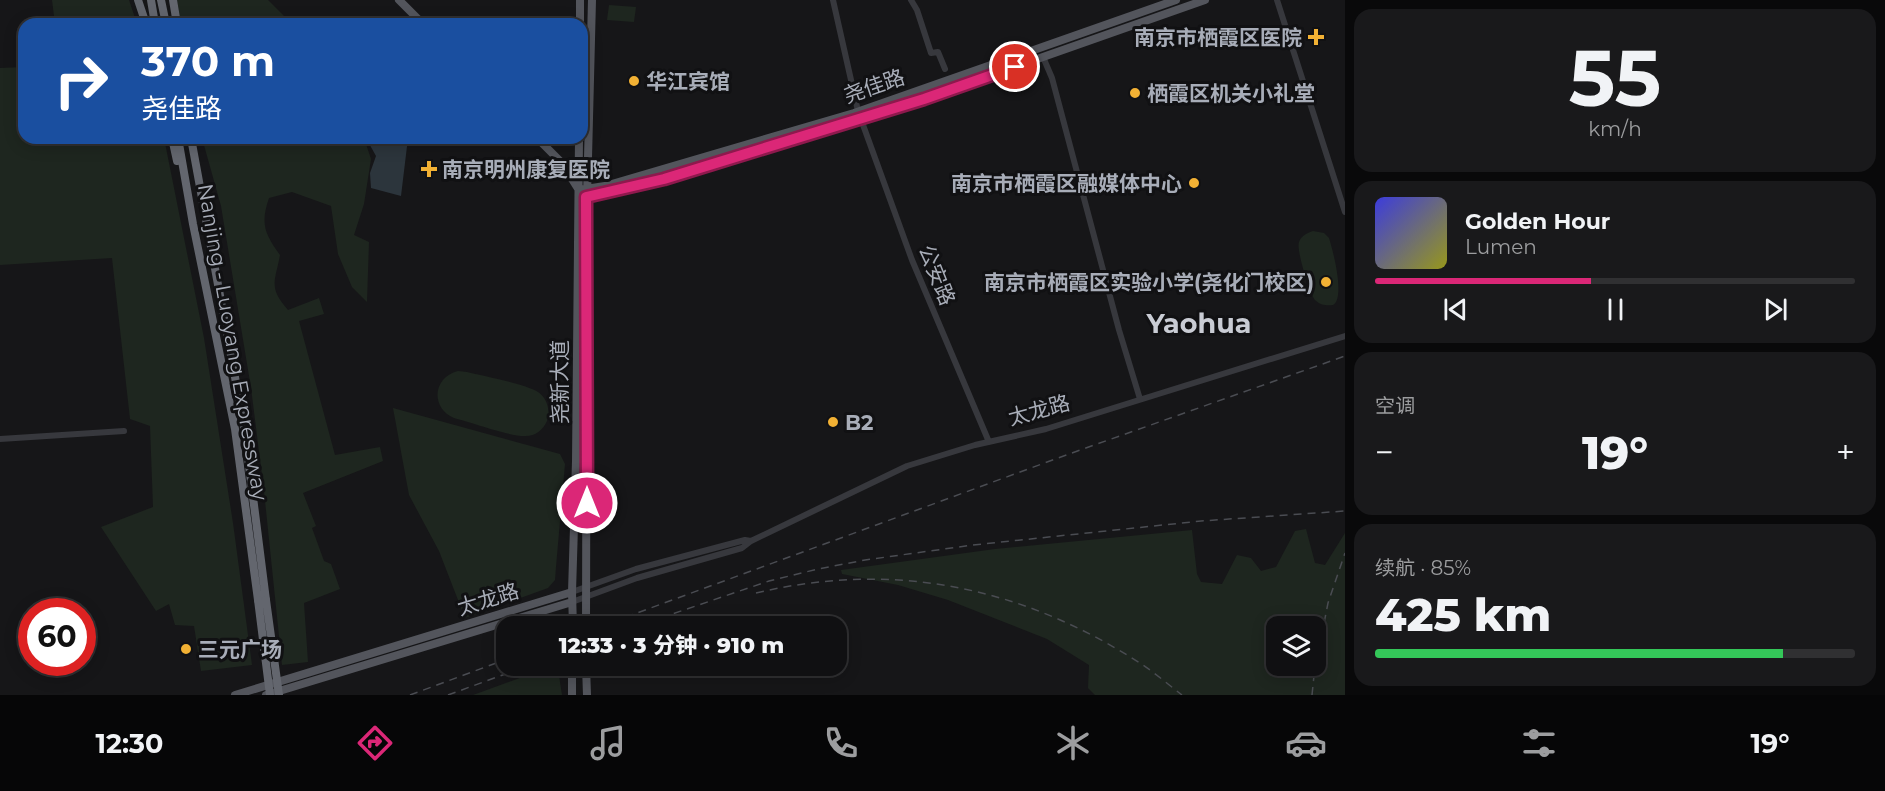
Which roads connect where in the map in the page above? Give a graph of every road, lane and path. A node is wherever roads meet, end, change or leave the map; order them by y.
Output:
1 (138, 0) edge
2 (151, 0) edge
3 (161, 0) edge
4 (173, 0) edge
5 (399, 0) edge
6 (580, 0) edge
7 (592, 0) edge
8 (833, 0) edge
9 (911, 0) edge
10 (1176, 0) edge
11 (1205, 0) edge
12 (1277, 0) edge
13 (144, 18) edge
14 (154, 18) edge
15 (165, 18) edge
16 (176, 18) edge
17 (417, 18) edge
18 (580, 18) edge
19 (1043, 57) junction
20 (945, 69) dead end
21 (588, 85) edge
22 (860, 115) junction
23 (173, 144) edge
24 (179, 144) edge
25 (193, 144) edge
26 (543, 144) edge
27 (579, 144) edge
28 (585, 144) edge
29 (583, 192) junction
30 (1345, 212) edge
31 (193, 224) junction
32 (1345, 336) edge
33 (1140, 399) junction
34 (124, 430) dead end
35 (0, 439) edge
36 (988, 442) junction
37 (751, 541) junction
38 (586, 587) junction
39 (572, 592) junction
40 (586, 598) junction
41 (262, 600) junction
42 (572, 602) junction
43 (573, 616) edge
44 (586, 616) edge
45 (573, 676) edge
46 (586, 676) edge
47 (235, 695) edge
48 (268, 695) edge
49 (279, 695) edge
50 (573, 695) edge
51 (587, 695) edge

1 - 13 highway
2 - 14 highway
3 - 15 highway
4 - 16 highway
5 - 17 main road
6 - 18 main road
7 - 21 main road, 尧新大道
8 - 22 street, 公安路
9 - 20 street
10 - 22 main road, 尧佳路
11 - 19 main road, 尧佳路
12 - 30 street
19 - 22 main road, 尧佳路
19 - 33 street
22 - 29 main road, 尧佳路
22 - 36 street, 公安路
23 - 31 highway
24 - 31 highway, Nanjing - Luoyang Expressway
25 - 41 highway, Nanjing - Luoyang Expressway
26 - 29 main road
27 - 29 main road, 尧新大道
28 - 29 main road, 尧新大道
29 - 38 main road, 尧新大道
29 - 39 main road, 尧新大道
31 - 41 highway, Nanjing - Luoyang Expressway
32 - 33 street, 太龙路
33 - 36 street, 太龙路
34 - 35 street
36 - 37 street, 太龙路
37 - 38 street, 太龙路
37 - 40 street, 太龙路
38 - 39 street, 太龙路
38 - 40 main road, 尧新大道
39 - 42 main road, 尧新大道
39 - 47 main road, 太龙路
40 - 42 street, 太龙路
40 - 44 main road, 尧新大道
41 - 48 highway, Nanjing - Luoyang Expressway, bridge
41 - 49 highway, Nanjing - Luoyang Expressway, bridge
42 - 43 main road, 尧新大道
42 - 48 main road, 太龙路
45 - 50 main road
46 - 51 main road

